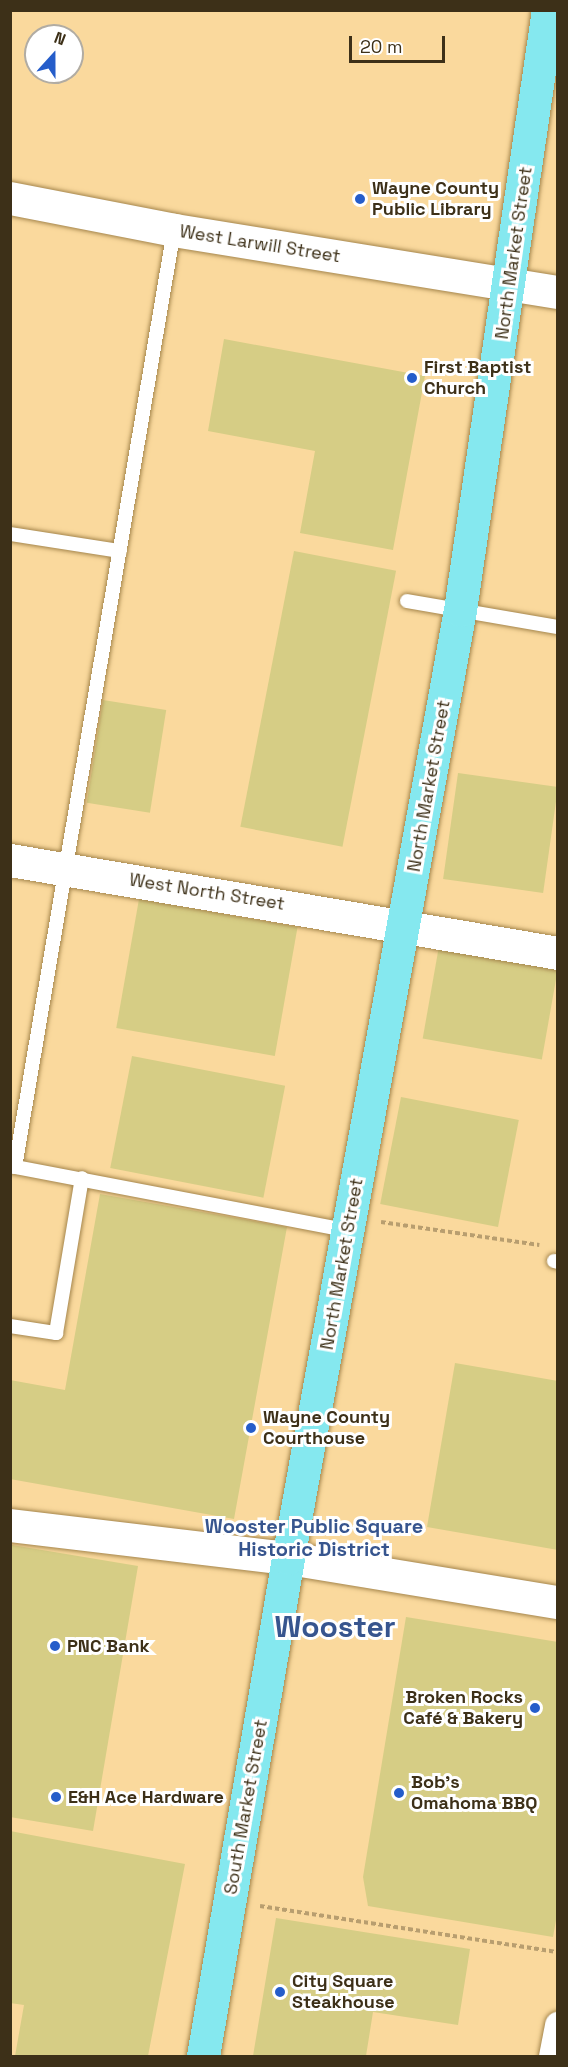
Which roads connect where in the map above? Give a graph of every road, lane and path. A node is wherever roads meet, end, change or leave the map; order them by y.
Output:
1 (548, 10) edge
2 (10, 198) edge
3 (174, 230) junction
4 (510, 285) junction
5 (558, 292) edge
6 (10, 534) edge
7 (120, 551) junction
8 (407, 601) dead end
9 (460, 610) junction
10 (558, 627) edge
11 (10, 860) edge
12 (65, 869) junction
13 (404, 924) junction
14 (558, 953) edge
15 (13, 1166) edge
16 (82, 1178) junction
17 (349, 1224) junction
18 (539, 1245) dead end
19 (10, 1326) edge
20 (10, 1525) edge
21 (288, 1558) junction
22 (558, 1602) edge
23 (230, 1901) junction
24 (558, 1952) edge
25 (558, 2025) edge
26 (203, 2056) edge
27 (552, 2056) edge

1 - 4 main road, North Market Street
2 - 3 street, West Larwill Street
3 - 4 street, West Larwill Street
3 - 7 lane
4 - 5 street, West Larwill Street
4 - 9 main road, North Market Street
6 - 7 lane
7 - 12 lane
8 - 9 lane
9 - 10 lane
9 - 13 main road, North Market Street
11 - 12 street, West North Street
12 - 13 street, West North Street
12 - 15 lane
13 - 14 street, West North Street
13 - 17 main road, North Market Street
15 - 16 lane
16 - 17 lane
16 - 19 lane
17 - 18 path
17 - 21 main road, North Market Street
20 - 21 street
21 - 22 street
21 - 23 main road, South Market Street
23 - 24 path
23 - 26 main road, South Market Street
25 - 27 street

